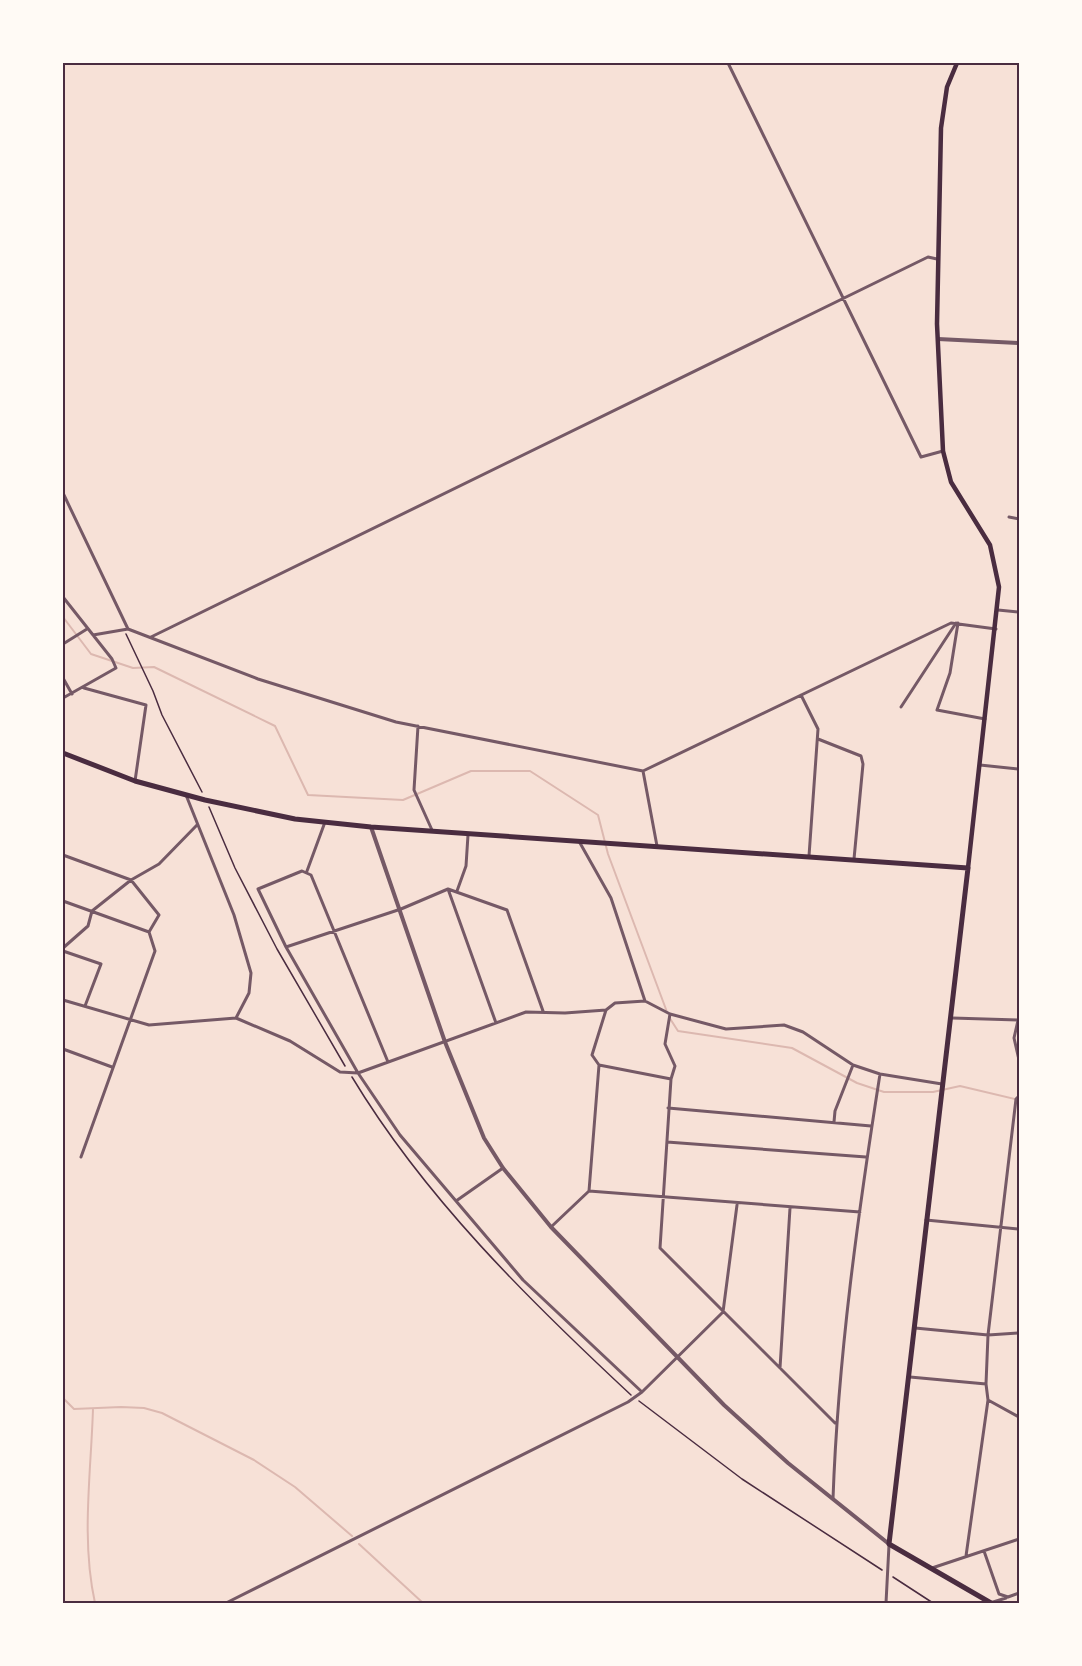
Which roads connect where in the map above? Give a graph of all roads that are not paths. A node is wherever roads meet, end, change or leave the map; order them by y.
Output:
1 (728, 63) edge
2 (957, 63) edge
3 (938, 259) junction
4 (844, 299) junction
5 (938, 339) junction
6 (1019, 343) edge
7 (943, 451) junction
8 (63, 493) edge
9 (1009, 517) dead end
10 (1019, 519) edge
11 (63, 597) edge
12 (998, 610) junction
13 (1019, 612) edge
14 (957, 623) junction
15 (87, 628) junction
16 (128, 629) junction
17 (996, 629) junction
18 (93, 635) junction
19 (151, 638) junction
20 (63, 644) edge
21 (63, 678) edge
22 (84, 688) junction
23 (72, 694) junction
24 (801, 695) junction
25 (63, 698) edge
26 (901, 707) dead end
27 (985, 719) junction
28 (418, 726) junction
29 (818, 739) junction
30 (63, 753) edge
31 (980, 765) junction
32 (1019, 769) edge
33 (643, 771) junction
34 (135, 781) junction
35 (185, 794) junction
36 (325, 821) junction
37 (197, 825) junction
38 (371, 827) junction
39 (432, 830) junction
40 (468, 833) junction
41 (578, 840) junction
42 (657, 846) junction
43 (63, 855) edge
44 (809, 856) junction
45 (854, 859) junction
46 (968, 868) junction
47 (307, 871) junction
48 (131, 880) junction
49 (448, 889) junction
50 (457, 891) junction
51 (63, 901) edge
52 (401, 909) junction
53 (92, 911) junction
54 (332, 931) junction
55 (149, 932) junction
56 (286, 947) junction
57 (63, 950) edge
58 (63, 1000) edge
59 (645, 1001) junction
60 (85, 1007) junction
61 (606, 1010) junction
62 (543, 1011) junction
63 (670, 1014) junction
64 (236, 1018) junction
65 (950, 1018) junction
66 (1019, 1019) edge
67 (129, 1021) junction
68 (496, 1024) junction
69 (446, 1042) junction
70 (63, 1049) edge
71 (1019, 1058) edge
72 (388, 1062) junction
73 (599, 1065) junction
74 (853, 1065) junction
75 (113, 1067) junction
76 (358, 1073) junction
77 (879, 1074) junction
78 (671, 1080) junction
79 (942, 1084) junction
80 (1019, 1096) edge
81 (668, 1108) junction
82 (834, 1122) junction
83 (872, 1125) junction
84 (667, 1142) junction
85 (81, 1157) dead end
86 (866, 1157) junction
87 (504, 1168) junction
88 (589, 1191) junction
89 (662, 1198) junction
90 (456, 1201) junction
91 (737, 1205) junction
92 (790, 1208) junction
93 (860, 1212) junction
94 (926, 1220) junction
95 (551, 1227) junction
96 (1002, 1229) junction
97 (1019, 1229) edge
98 (723, 1312) junction
99 (915, 1328) junction
100 (1019, 1333) edge
101 (988, 1335) junction
102 (679, 1358) junction
103 (780, 1368) junction
104 (909, 1377) junction
105 (986, 1384) junction
106 (642, 1392) junction
107 (988, 1400) junction
108 (1019, 1416) edge
109 (836, 1424) junction
110 (833, 1499) junction
111 (1019, 1539) edge
112 (890, 1544) junction
113 (984, 1551) junction
114 (966, 1556) junction
115 (932, 1568) junction
116 (1019, 1593) edge
117 (1008, 1597) junction
118 (226, 1603) edge
119 (886, 1603) edge
120 (991, 1603) edge

1 - 4 street
2 - 3 main road
3 - 4 street
3 - 5 main road
4 - 7 street
4 - 19 street
5 - 6 street
5 - 7 main road
7 - 12 main road
8 - 16 street
9 - 10 street
11 - 15 street
12 - 13 street
12 - 17 main road
14 - 17 street
14 - 24 street
14 - 26 street
14 - 27 street
15 - 18 street
15 - 20 street
16 - 18 street
16 - 19 street
17 - 27 main road
18 - 22 street
19 - 28 street
21 - 23 street
22 - 23 street
22 - 34 street
23 - 25 street
24 - 29 street
24 - 33 street
27 - 31 main road
28 - 33 street
28 - 39 street
29 - 44 street
29 - 45 street
30 - 34 main road
31 - 32 street
31 - 46 main road
33 - 42 street
34 - 35 main road
35 - 36 main road
35 - 37 street
36 - 38 main road
36 - 47 street
37 - 48 street
37 - 64 street
38 - 39 main road
38 - 52 street
39 - 40 main road
40 - 41 main road
40 - 50 street
41 - 42 main road
41 - 59 street
42 - 44 main road
43 - 48 street
44 - 45 main road
45 - 46 main road
46 - 65 main road
47 - 54 street
47 - 56 street
48 - 53 street
48 - 55 street
49 - 50 street
49 - 52 street
49 - 68 street
50 - 62 street
51 - 53 street
52 - 54 street
52 - 69 street
53 - 55 street
53 - 57 street
54 - 56 street
54 - 72 street
55 - 67 street
56 - 76 street
57 - 60 street
58 - 60 street
59 - 61 street
59 - 63 street
60 - 67 street
61 - 62 street
61 - 73 street
62 - 68 street
63 - 74 street
63 - 78 street
64 - 67 street
64 - 76 street
65 - 66 street
65 - 79 main road
66 - 71 street
67 - 75 street
68 - 69 street
69 - 72 street
69 - 87 street
70 - 75 street
72 - 76 street
73 - 78 street
73 - 88 street
74 - 77 street
74 - 82 street
75 - 85 street
76 - 90 street
77 - 79 street
77 - 83 street
78 - 81 street
79 - 94 main road
80 - 96 street
81 - 82 street
81 - 84 street
82 - 83 street
83 - 86 street
84 - 86 street
84 - 89 street
86 - 93 street
87 - 90 street
87 - 95 street
88 - 89 street
88 - 95 street
89 - 91 street
89 - 98 street
90 - 106 street
91 - 92 street
91 - 98 street
92 - 93 street
92 - 103 street
93 - 109 street
94 - 96 street
94 - 99 main road
95 - 102 street
96 - 97 street
96 - 101 street
98 - 102 street
98 - 103 street
99 - 101 street
99 - 104 main road
100 - 101 street
101 - 105 street
102 - 106 street
102 - 110 street
103 - 109 street
104 - 105 street
104 - 112 main road
105 - 107 street
106 - 118 street
107 - 108 street
107 - 114 street
109 - 110 street
110 - 112 street
111 - 113 street
112 - 115 main road
112 - 119 street
113 - 114 street
113 - 117 street
114 - 115 street
115 - 120 main road
116 - 117 street
117 - 120 street

